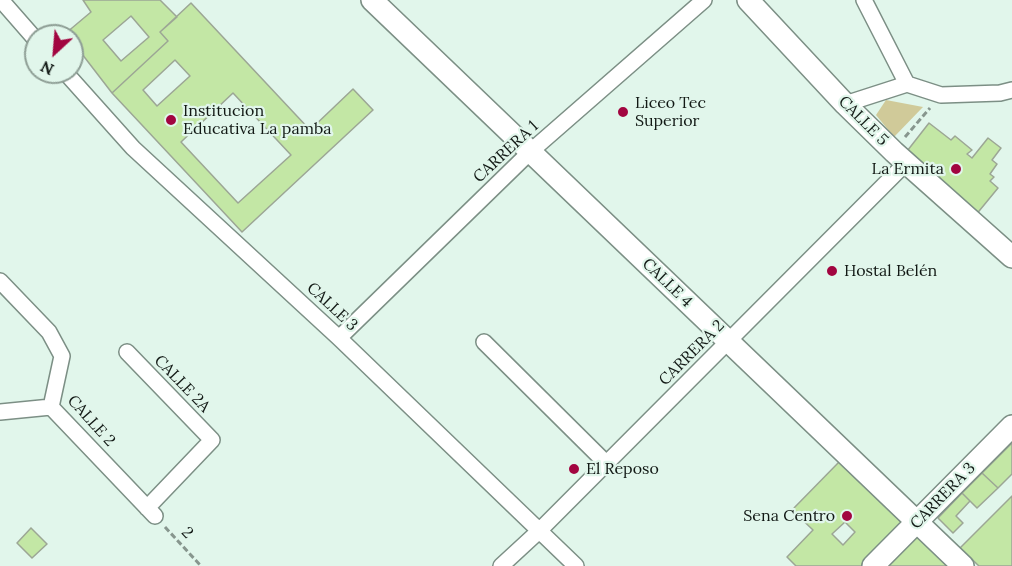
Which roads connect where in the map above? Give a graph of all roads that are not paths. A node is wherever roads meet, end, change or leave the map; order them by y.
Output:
1 (1, 0) edge
2 (372, 0) edge
3 (704, 0) edge
4 (748, 0) edge
5 (864, 0) edge
6 (24, 26) edge
7 (76, 84) edge
8 (907, 84) junction
9 (1012, 90) edge
10 (845, 104) junction
11 (530, 152) junction
12 (900, 158) junction
13 (1012, 256) edge
14 (0, 281) edge
15 (339, 338) junction
16 (484, 342) dead end
17 (728, 342) junction
18 (127, 352) dead end
19 (51, 407) junction
20 (0, 412) edge
21 (1012, 426) edge
22 (606, 464) junction
23 (151, 512) joint
24 (917, 523) junction
25 (538, 531) junction
26 (501, 566) edge
27 (576, 566) edge
28 (873, 566) edge
29 (963, 566) edge

1 - 6 street
2 - 11 main road, CALLE 4
3 - 11 street, CARRERA 1
4 - 10 main road, CALLE 5
5 - 8 street
7 - 15 street, CALLE 3
8 - 9 street
8 - 10 street
10 - 12 main road, CALLE 5
11 - 15 street, CARRERA 1
11 - 17 main road, CALLE 4
12 - 13 main road, CALLE 5
12 - 17 street, CARRERA 2
14 - 19 street, CALLE 2
15 - 25 street, CALLE 3
16 - 22 street
17 - 22 street, CARRERA 2
17 - 24 main road, CALLE 4
18 - 23 street, CALLE 2A
19 - 20 street
19 - 23 street, CALLE 2
21 - 24 main road, CARRERA 3
22 - 25 street, CARRERA 2
24 - 28 main road, CARRERA 3
24 - 29 main road, CALLE 4
25 - 26 street, CARRERA 2
25 - 27 street, CALLE 3

